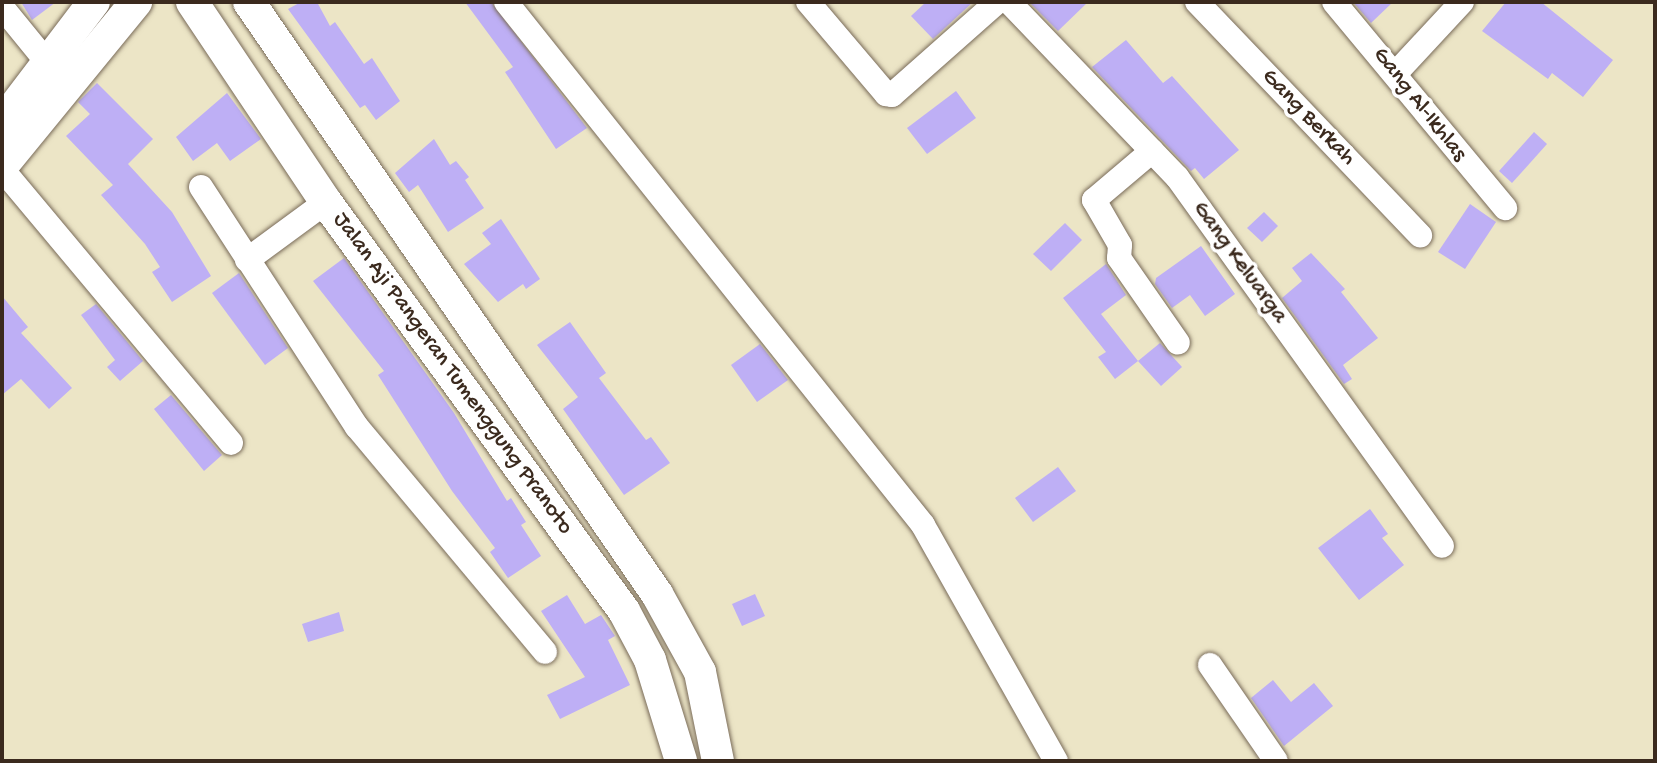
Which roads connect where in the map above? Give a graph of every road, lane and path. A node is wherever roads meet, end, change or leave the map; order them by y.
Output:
1 (94, 2) edge
2 (136, 2) edge
3 (192, 2) edge
4 (249, 2) edge
5 (506, 2) edge
6 (808, 2) edge
7 (997, 2) edge
8 (1009, 2) edge
9 (1197, 2) edge
10 (1334, 2) edge
11 (1462, 2) edge
12 (2, 7) edge
13 (47, 61) junction
14 (1396, 73) junction
15 (66, 86) junction
16 (2, 123) edge
17 (1152, 151) junction
18 (2, 168) edge
19 (201, 187) dead end
20 (326, 202) junction
21 (1504, 208) dead end
22 (1420, 235) dead end
23 (247, 260) junction
24 (1178, 344) dead end
25 (231, 443) dead end
26 (1442, 546) dead end
27 (545, 652) dead end
28 (1210, 665) dead end
29 (681, 761) edge
30 (718, 761) edge
31 (1056, 761) edge
32 (1276, 761) edge

1 - 13 main road
2 - 15 main road
3 - 20 main road, Jalan Aji Pangeran Tumenggung Pranoto
4 - 30 main road, Jalan Aji Pangeran Tumenggung Pranoto
5 - 31 street
6 - 7 street
8 - 17 street, Gang Keluarga
9 - 22 street, Gang Berkah
10 - 14 street, Gang Al-Ikhlas
11 - 14 street
12 - 13 street
13 - 15 street
13 - 16 main road
14 - 21 street, Gang Al-Ikhlas
15 - 18 main road
17 - 24 street
17 - 26 street, Gang Keluarga
18 - 25 street
19 - 23 street
20 - 23 street
20 - 29 main road, Jalan Aji Pangeran Tumenggung Pranoto
23 - 27 street
28 - 32 street

